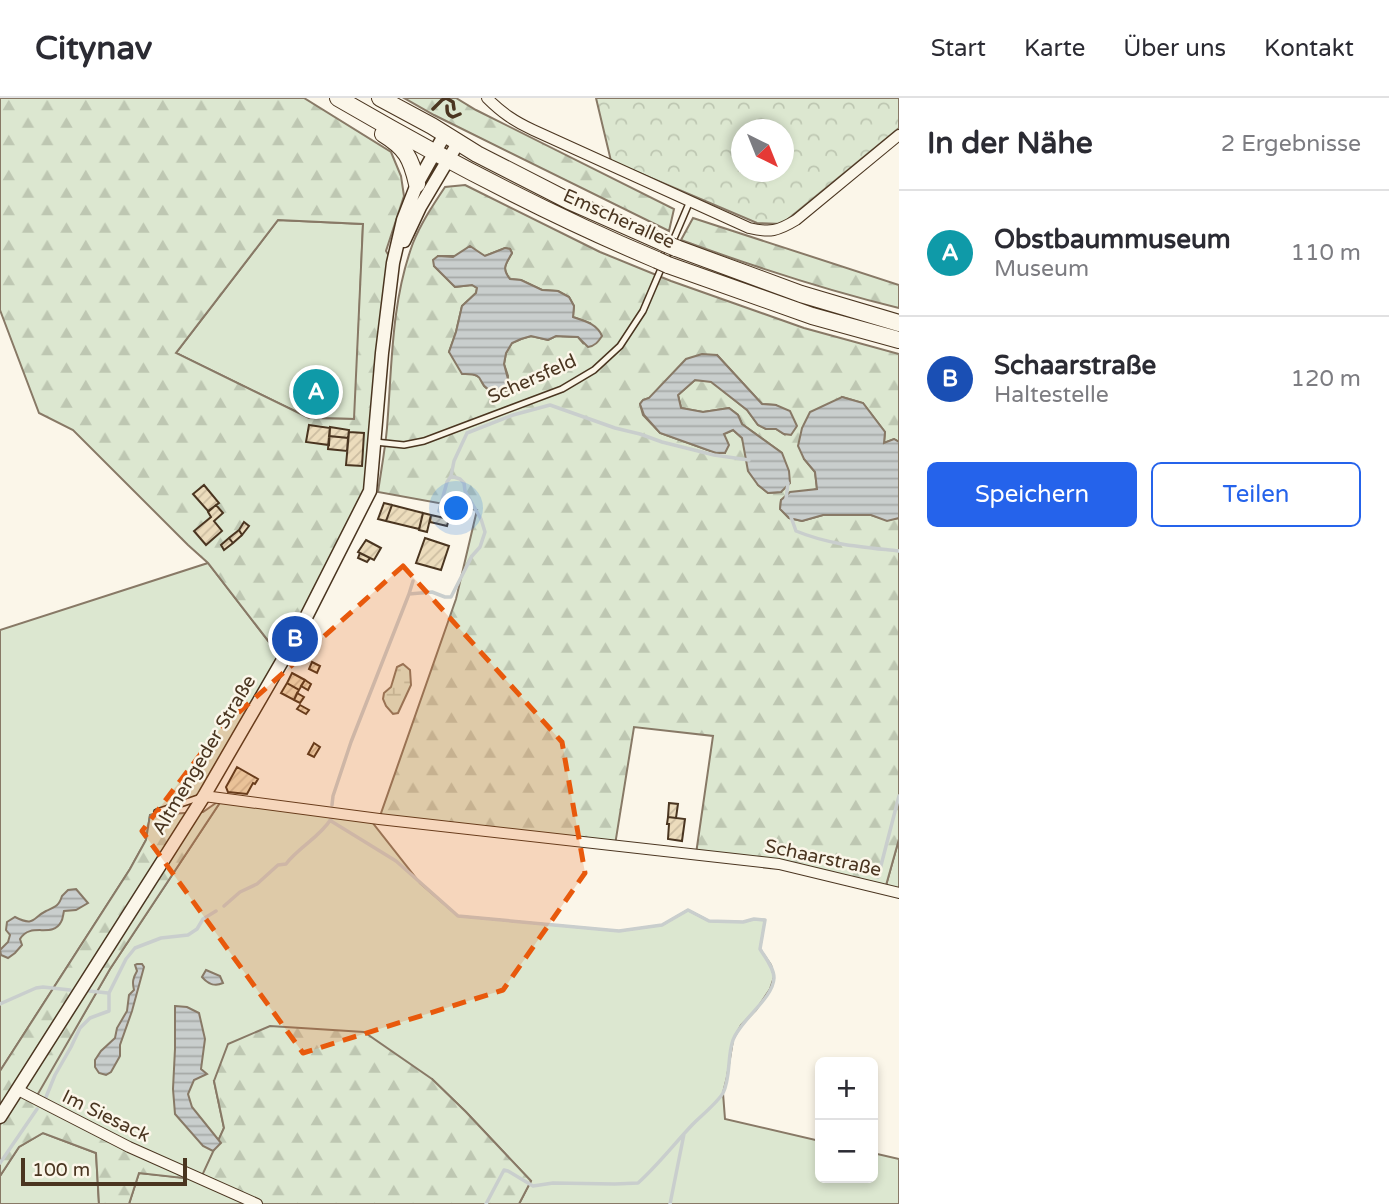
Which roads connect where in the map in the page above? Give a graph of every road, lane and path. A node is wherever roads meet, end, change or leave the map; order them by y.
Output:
1 (324, 98) edge
2 (338, 98) edge
3 (380, 98) edge
4 (487, 98) edge
5 (899, 135) edge
6 (452, 139) junction
7 (441, 157) junction
8 (417, 184) junction
9 (690, 201) junction
10 (393, 263) junction
11 (899, 323) edge
12 (899, 340) edge
13 (375, 442) junction
14 (204, 796) junction
15 (157, 812) dead end
16 (899, 893) edge
17 (18, 1090) junction
18 (0, 1117) edge
19 (257, 1204) edge

1 - 8 main road
2 - 7 main road, Emscherallee
3 - 6 main road, Emscherallee
4 - 9 street
5 - 9 street
6 - 7 street, Altmengeder Straße
6 - 11 main road, Emscherallee
7 - 8 street, Altmengeder Straße
7 - 10 street, Altmengeder Straße
7 - 12 main road, Emscherallee
8 - 10 street, Altmengeder Straße
9 - 13 lane, Schersfeld
10 - 13 street, Altmengeder Straße
13 - 14 street, Altmengeder Straße
14 - 15 lane, Schaarstraße
14 - 16 street, Schaarstraße
14 - 17 street, Altmengeder Straße
17 - 18 street, Altmengeder Straße
17 - 19 street, Im Siesack

